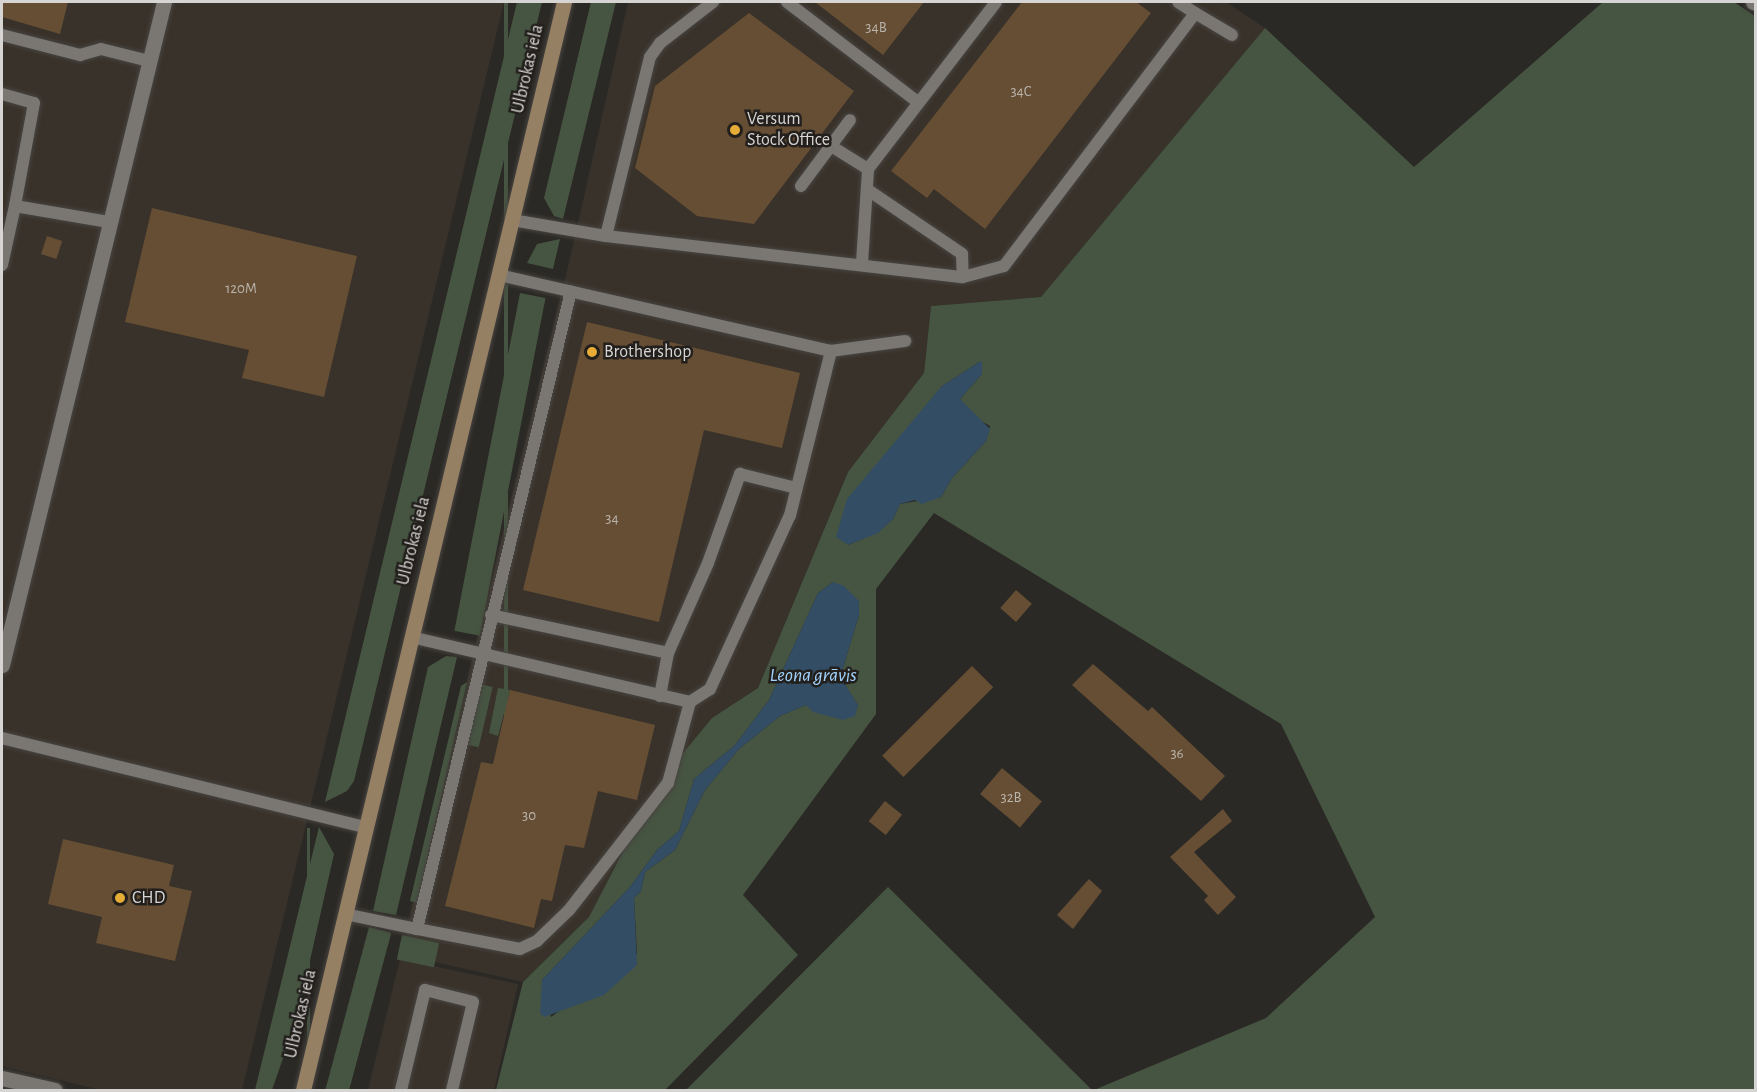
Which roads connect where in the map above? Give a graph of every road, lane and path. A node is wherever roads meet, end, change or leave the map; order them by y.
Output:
1 (164, 2) edge
2 (564, 2) edge
3 (713, 2) edge
4 (787, 2) edge
5 (996, 2) edge
6 (1178, 2) edge
7 (1195, 13) junction
8 (1232, 34) dead end
9 (2, 35) edge
10 (149, 61) junction
11 (2, 94) edge
12 (918, 102) junction
13 (850, 120) dead end
14 (831, 146) junction
15 (868, 169) junction
16 (801, 186) dead end
17 (868, 190) junction
18 (15, 206) junction
19 (512, 220) junction
20 (109, 222) junction
21 (606, 236) junction
22 (862, 263) junction
23 (2, 265) edge
24 (499, 275) junction
25 (963, 277) junction
26 (571, 291) junction
27 (905, 341) dead end
28 (831, 351) junction
29 (796, 488) junction
30 (491, 615) junction
31 (411, 637) junction
32 (481, 653) junction
33 (668, 653) junction
34 (2, 665) edge
35 (660, 696) junction
36 (690, 702) junction
37 (2, 738) edge
38 (365, 827) junction
39 (345, 914) junction
40 (417, 929) junction
41 (2, 1078) edge
42 (55, 1090) edge
43 (303, 1090) edge
44 (401, 1090) edge
45 (452, 1090) edge

1 - 10 street
2 - 19 main road, Ulbrokas iela
3 - 21 lane
4 - 12 lane
5 - 12 lane
6 - 7 lane
7 - 8 lane
7 - 25 lane
9 - 10 lane
10 - 20 street
11 - 18 lane
12 - 15 lane
13 - 14 lane
14 - 15 lane
14 - 16 lane
15 - 17 lane
17 - 22 lane
17 - 25 lane
18 - 20 lane
18 - 23 lane
19 - 21 lane
19 - 24 main road, Ulbrokas iela
20 - 34 street
21 - 22 lane
22 - 25 lane
24 - 26 lane
24 - 31 main road, Ulbrokas iela
26 - 28 lane
26 - 30 lane
27 - 28 lane
28 - 29 lane
29 - 33 lane
29 - 36 lane
30 - 32 lane
30 - 33 lane
31 - 32 lane
31 - 38 main road, Ulbrokas iela
32 - 35 lane
32 - 40 lane
33 - 35 lane
35 - 36 lane
36 - 40 lane
37 - 38 lane
38 - 39 main road, Ulbrokas iela
39 - 40 lane
39 - 43 main road, Ulbrokas iela
41 - 42 street
44 - 45 lane

